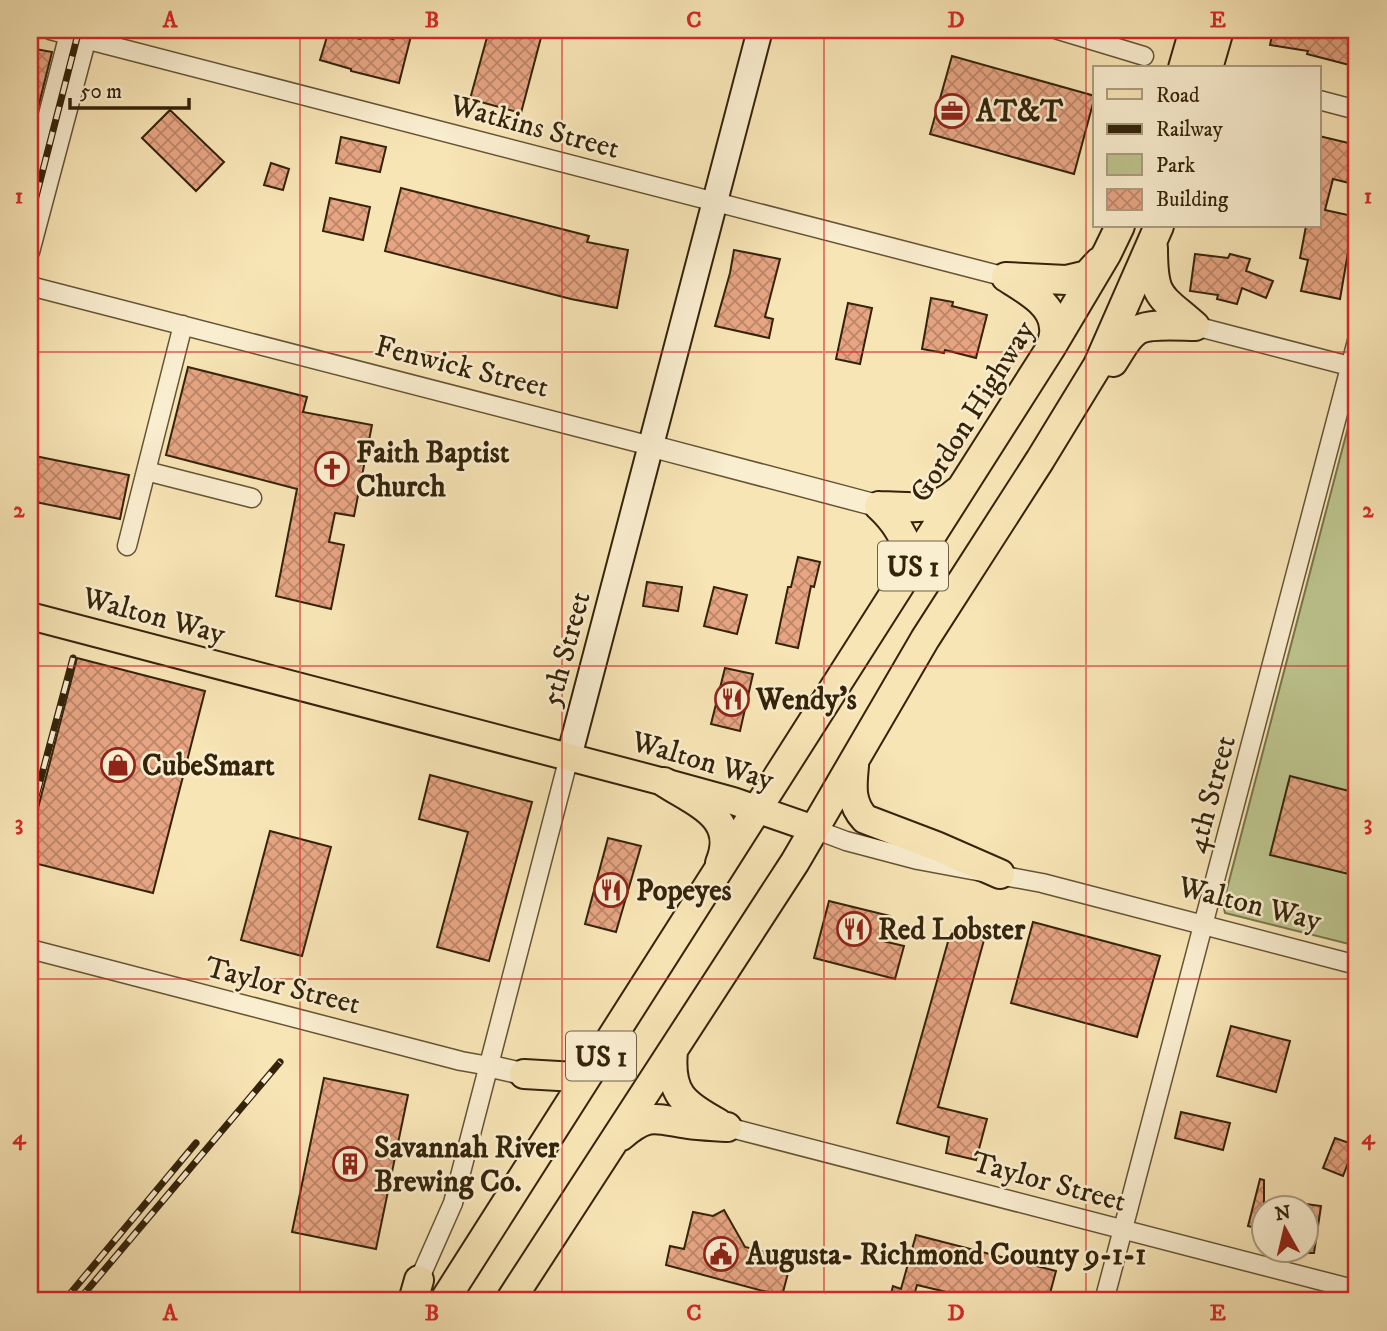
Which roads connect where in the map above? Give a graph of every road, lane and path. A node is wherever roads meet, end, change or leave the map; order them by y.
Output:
1 (50, 30) edge
2 (760, 30) edge
3 (1058, 30) edge
4 (1194, 30) edge
5 (1219, 30) edge
6 (79, 33) edge
7 (1144, 55) dead end
8 (1185, 66) edge
9 (1209, 66) edge
10 (1320, 100) edge
11 (1357, 110) edge
12 (30, 184) edge
13 (715, 201) junction
14 (1119, 228) edge
15 (1156, 235) edge
16 (30, 252) edge
17 (1107, 253) junction
18 (1006, 277) junction
19 (30, 286) edge
20 (183, 325) junction
21 (1195, 326) junction
22 (1357, 341) edge
23 (1051, 349) junction
24 (1354, 367) edge
25 (651, 446) junction
26 (1037, 467) junction
27 (146, 471) junction
28 (965, 484) junction
29 (252, 498) dead end
30 (879, 506) junction
31 (127, 546) dead end
32 (900, 586) junction
33 (30, 617) edge
34 (569, 757) junction
35 (854, 763) junction
36 (664, 782) junction
37 (757, 809) junction
38 (814, 829) junction
39 (1000, 874) junction
40 (713, 879) junction
41 (1205, 926) junction
42 (30, 949) edge
43 (1357, 965) edge
44 (673, 1051) junction
45 (603, 1053) junction
46 (489, 1066) junction
47 (524, 1074) junction
48 (727, 1127) junction
49 (617, 1140) junction
50 (540, 1150) junction
51 (1123, 1231) junction
52 (1357, 1290) edge
53 (416, 1291) edge
54 (443, 1301) edge
55 (510, 1301) edge
56 (1104, 1301) edge

1 - 6 street, Watkins Street
2 - 13 main road, 5th Street
3 - 7 street
4 - 8 highway
5 - 9 highway
6 - 12 street
6 - 13 street, Watkins Street
6 - 16 street
10 - 11 street
13 - 18 street, Watkins Street
13 - 25 main road, 5th Street
14 - 17 highway, Gordon Highway / US 1
15 - 21 highway
15 - 26 highway, US 1
17 - 18 highway
17 - 23 highway, Gordon Highway / US 1
18 - 23 highway
19 - 20 street, Fenwick Street
20 - 25 street, Fenwick Street
20 - 27 street
21 - 24 street
21 - 26 highway
22 - 24 street, 4th Street
23 - 28 highway, Gordon Highway / US 1
24 - 41 street, 4th Street
25 - 30 street, Fenwick Street
25 - 34 main road, 5th Street
26 - 35 highway, US 1
27 - 29 street
27 - 31 street
28 - 30 highway
28 - 32 highway, Gordon Highway / US 1
30 - 32 highway
32 - 37 highway, Gordon Highway / US 1
33 - 34 main road, Walton Way
34 - 36 main road, Walton Way
34 - 46 street, 5th Street
35 - 38 highway, US 1
35 - 39 highway
36 - 37 main road, Walton Way
36 - 40 highway
37 - 38 main road, Walton Way
37 - 40 highway, Gordon Highway / US 1
38 - 39 street, Walton Way
38 - 44 highway, US 1
39 - 41 street, Walton Way
40 - 45 highway, Gordon Highway / US 1
41 - 43 street, Walton Way
41 - 51 street, 4th Street
42 - 46 street, Taylor Street
44 - 48 highway
44 - 49 highway, US 1
45 - 47 highway
45 - 50 highway, Gordon Highway / US 1
46 - 47 street, Taylor Street
46 - 53 street, 5th Street
47 - 50 highway
48 - 49 highway
48 - 51 street, Taylor Street
49 - 55 highway, US 1
50 - 54 highway, Gordon Highway / US 1
51 - 52 street, Taylor Street
51 - 56 street, 4th Street

